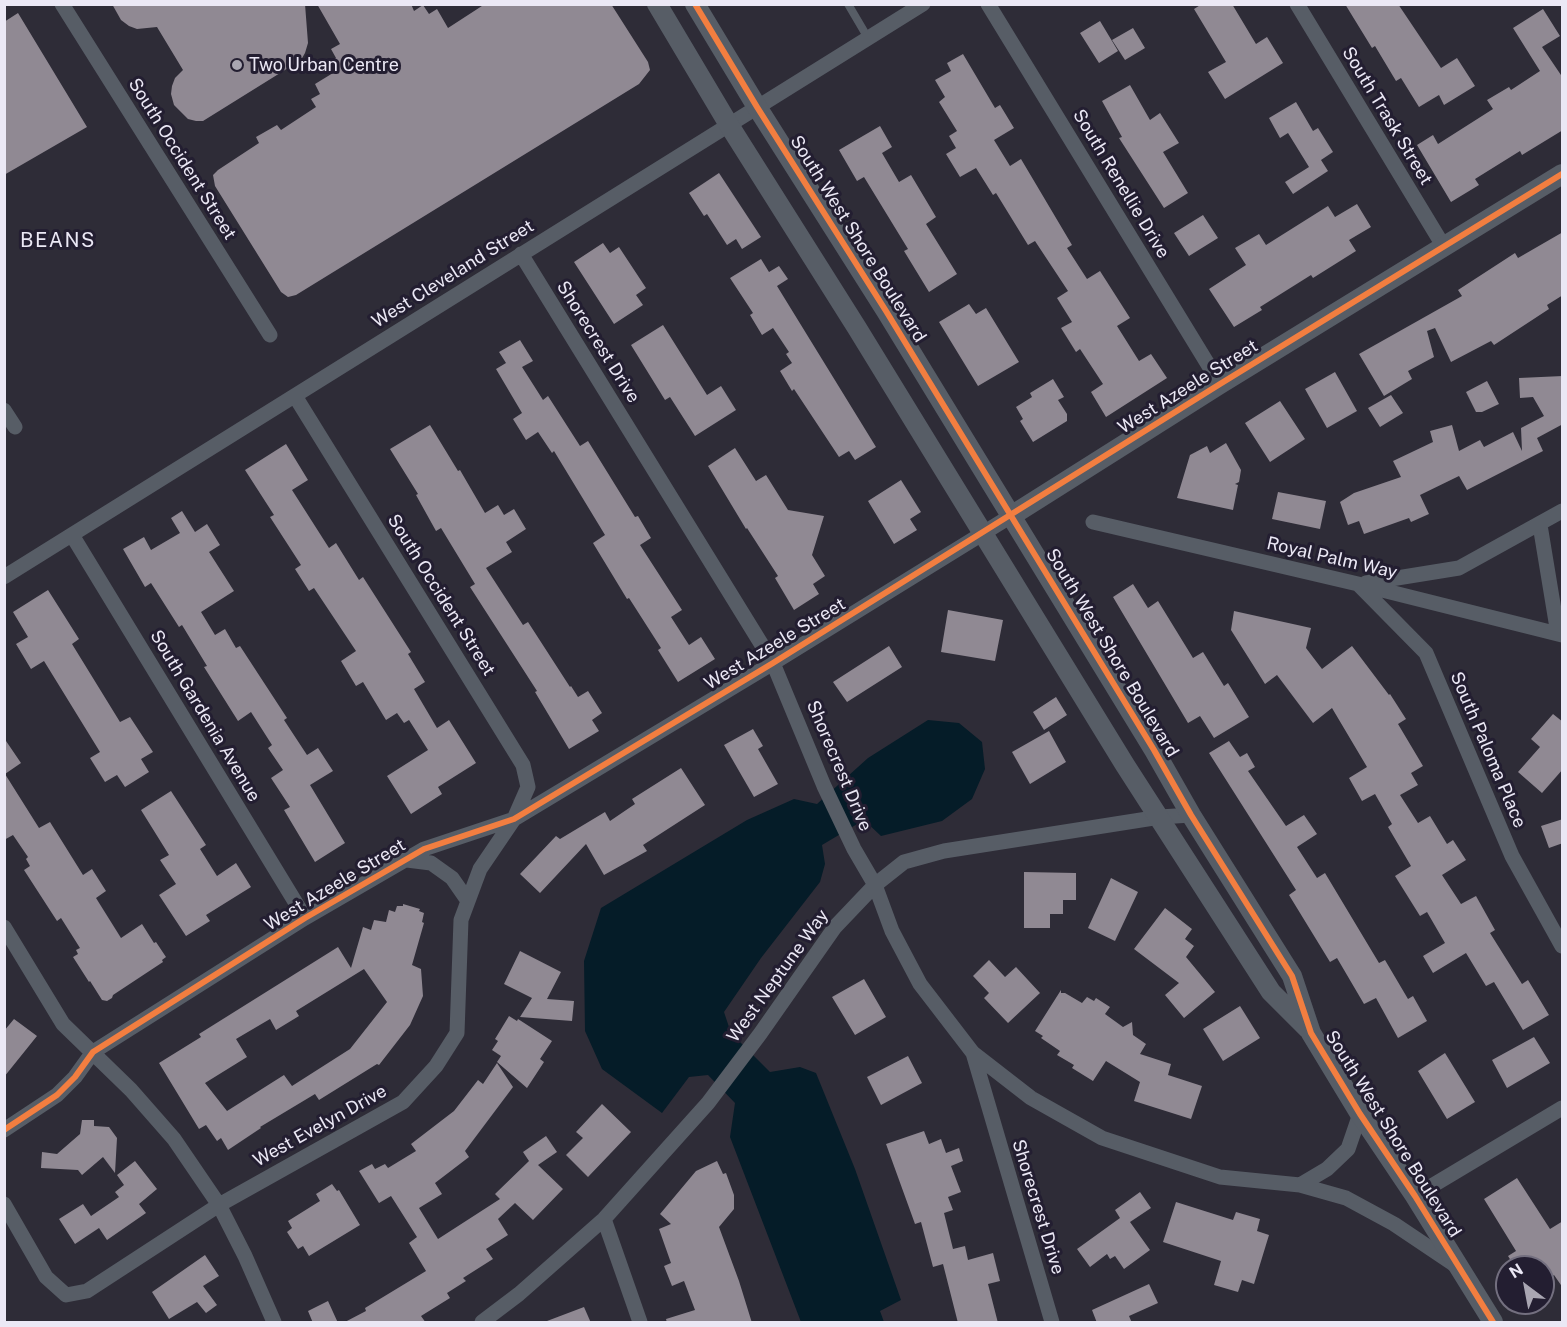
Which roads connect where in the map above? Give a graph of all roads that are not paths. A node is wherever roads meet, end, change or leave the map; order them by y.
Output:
1 (62, 4) edge
2 (657, 4) edge
3 (696, 4) edge
4 (848, 4) edge
5 (923, 4) edge
6 (988, 4) edge
7 (1297, 4) edge
8 (868, 38) junction
9 (757, 107) junction
10 (729, 125) junction
11 (1563, 174) edge
12 (1444, 247) junction
13 (521, 254) junction
14 (270, 334) dead end
15 (1220, 384) junction
16 (295, 396) junction
17 (4, 410) edge
18 (15, 427) dead end
19 (1563, 511) edge
20 (1011, 516) junction
21 (1093, 522) dead end
22 (1540, 525) junction
23 (983, 533) junction
24 (72, 535) junction
25 (4, 577) edge
26 (1358, 584) junction
27 (1560, 634) edge
28 (773, 663) junction
29 (1191, 815) junction
30 (1160, 817) junction
31 (514, 819) junction
32 (407, 860) junction
33 (875, 885) junction
34 (468, 901) junction
35 (305, 918) junction
36 (4, 927) edge
37 (1563, 946) edge
38 (1311, 1033) junction
39 (93, 1052) junction
40 (973, 1053) junction
41 (1563, 1108) edge
42 (1360, 1114) junction
43 (4, 1130) edge
44 (1300, 1185) junction
45 (1415, 1196) junction
46 (4, 1204) edge
47 (219, 1205) junction
48 (604, 1219) junction
49 (1460, 1269) junction
50 (273, 1323) edge
51 (482, 1323) edge
52 (640, 1323) edge
53 (1052, 1323) edge
54 (1493, 1323) edge

1 - 14 street, South Occident Street
2 - 10 street, South West Shore Boulevard
3 - 9 street, South West Shore Boulevard
4 - 8 lane
5 - 8 street, West Cleveland Street
6 - 15 street, South Renellie Drive
7 - 12 street, South Trask Street
8 - 9 street, West Cleveland Street
9 - 10 street, West Cleveland Street
9 - 20 street, South West Shore Boulevard
10 - 13 street, West Cleveland Street
10 - 23 street, South West Shore Boulevard
11 - 12 street, West Azeele Street
12 - 15 street, West Azeele Street
13 - 16 street, West Cleveland Street
13 - 28 street, Shorecrest Drive
15 - 20 street, West Azeele Street
16 - 24 street, West Cleveland Street
16 - 31 street, South Occident Street
17 - 18 street
19 - 22 street
20 - 23 street, West Azeele Street
20 - 29 street, South West Shore Boulevard
21 - 26 street, Royal Palm Way
22 - 26 street
22 - 27 street
23 - 28 street, West Azeele Street
23 - 30 street, South West Shore Boulevard
24 - 25 street, West Cleveland Street
24 - 35 street, South Gardenia Avenue
26 - 27 street, Royal Palm Way
26 - 37 street, South Paloma Place
28 - 31 street, West Azeele Street
28 - 33 street, Shorecrest Drive
29 - 30 street, West Neptune Way
29 - 38 street, South West Shore Boulevard
30 - 33 street, West Neptune Way
30 - 38 street, South West Shore Boulevard
31 - 32 street, West Azeele Street
31 - 34 street, West Evelyn Drive
32 - 34 street
32 - 35 street, West Azeele Street
33 - 40 street, Shorecrest Drive
33 - 48 street, West Neptune Way
34 - 47 street, West Evelyn Drive
35 - 39 street, West Azeele Street
36 - 39 street
38 - 42 street, South West Shore Boulevard
39 - 43 street, West Azeele Street
39 - 47 street
40 - 44 street
40 - 53 street, Shorecrest Drive
41 - 45 street
42 - 44 street
42 - 45 street, South West Shore Boulevard
44 - 49 street
45 - 49 street, South West Shore Boulevard
46 - 47 street, West Evelyn Drive
47 - 50 street
48 - 51 street, West Neptune Way
48 - 52 street
49 - 54 street, South West Shore Boulevard

